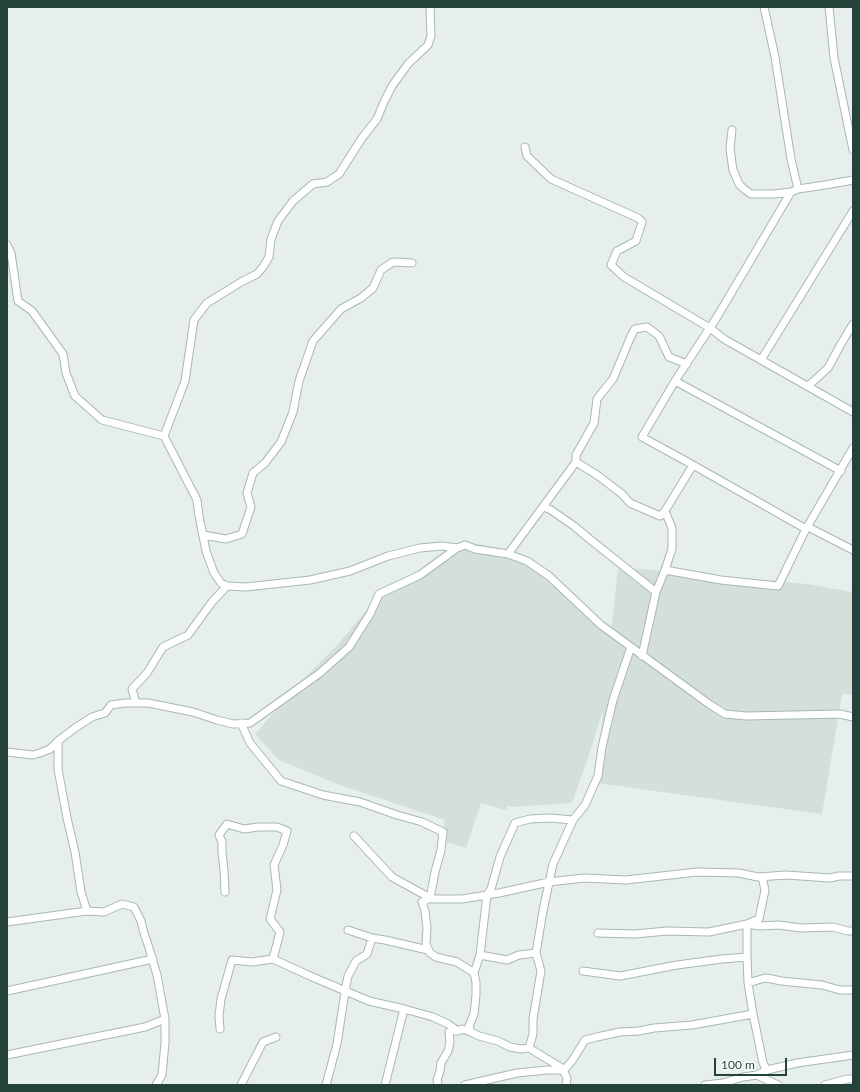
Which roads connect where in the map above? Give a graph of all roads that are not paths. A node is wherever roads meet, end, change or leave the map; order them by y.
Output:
1 (430, 7) edge
2 (764, 7) edge
3 (829, 7) edge
4 (853, 111) edge
5 (845, 113) junction
6 (732, 130) dead end
7 (525, 147) dead end
8 (853, 150) edge
9 (853, 180) edge
10 (795, 190) junction
11 (853, 211) edge
12 (7, 245) edge
13 (412, 263) dead end
14 (853, 324) edge
15 (710, 328) junction
16 (761, 360) junction
17 (686, 364) junction
18 (675, 381) junction
19 (808, 386) junction
20 (853, 412) edge
21 (164, 436) junction
22 (853, 448) edge
23 (576, 462) junction
24 (693, 465) junction
25 (841, 471) junction
26 (544, 507) junction
27 (665, 511) junction
28 (807, 528) junction
29 (204, 535) junction
30 (457, 548) junction
31 (853, 550) edge
32 (508, 554) junction
33 (665, 570) junction
34 (227, 586) junction
35 (656, 592) junction
36 (631, 648) junction
37 (642, 656) junction
38 (136, 703) junction
39 (853, 717) edge
40 (241, 723) junction
41 (58, 741) junction
42 (7, 752) edge
43 (573, 820) junction
44 (354, 836) dead end
45 (853, 876) edge
46 (762, 877) junction
47 (549, 882) junction
48 (225, 892) dead end
49 (487, 895) junction
50 (430, 898) junction
51 (87, 911) junction
52 (7, 922) edge
53 (747, 924) junction
54 (348, 930) dead end
55 (853, 931) edge
56 (598, 933) dead end
57 (372, 938) junction
58 (428, 950) junction
59 (536, 953) junction
60 (480, 955) junction
61 (747, 957) junction
62 (153, 959) junction
63 (273, 959) junction
64 (584, 971) dead end
65 (474, 973) junction
66 (748, 983) junction
67 (853, 990) edge
68 (7, 991) edge
69 (345, 992) junction
70 (404, 1010) junction
71 (753, 1014) junction
72 (165, 1019) junction
73 (220, 1029) dead end
74 (458, 1031) junction
75 (471, 1032) junction
76 (276, 1037) dead end
77 (529, 1048) junction
78 (7, 1055) edge
79 (853, 1055) edge
80 (564, 1070) junction
81 (767, 1070) junction
82 (757, 1076) junction
83 (853, 1079) edge
84 (727, 1083) edge
85 (155, 1085) edge
86 (241, 1085) edge
87 (326, 1085) edge
88 (385, 1085) edge
89 (438, 1085) edge
90 (465, 1085) edge
91 (566, 1085) edge
92 (705, 1085) edge
93 (778, 1085) edge
94 (825, 1085) edge

1 - 21 street
2 - 10 street
3 - 5 street
4 - 5 street
5 - 8 street
6 - 10 street
7 - 15 street
9 - 10 street
10 - 15 street
11 - 16 street
12 - 21 street
13 - 29 street
14 - 19 street
15 - 16 street
15 - 17 street
16 - 19 street
17 - 18 street
17 - 23 street
18 - 24 street
18 - 25 street
19 - 20 street
21 - 29 street
22 - 25 street
23 - 26 street
23 - 27 street
24 - 27 street
24 - 28 street
25 - 28 street
26 - 32 street
26 - 35 street
27 - 33 street
28 - 31 street
28 - 33 street
29 - 34 street
30 - 32 street
30 - 34 street
30 - 40 street
32 - 36 street
33 - 35 street
34 - 38 street
35 - 37 street
36 - 37 street
36 - 43 street
37 - 39 street
38 - 40 street
38 - 41 street
40 - 50 street
41 - 42 street
41 - 51 street
43 - 47 street
43 - 49 street
44 - 50 street
45 - 46 street
46 - 47 street
46 - 53 street
47 - 49 street
47 - 59 street
48 - 63 street
49 - 50 street
49 - 60 street
50 - 58 street
51 - 52 street
51 - 62 street
53 - 55 street
53 - 56 street
53 - 61 street
54 - 57 street
57 - 58 street
57 - 69 street
58 - 65 street
59 - 60 street
59 - 77 street
60 - 65 street
61 - 64 street
61 - 66 street
62 - 68 street
62 - 72 street
63 - 69 street
63 - 73 street
65 - 75 street
66 - 67 street
66 - 71 street
69 - 70 street
69 - 87 street
70 - 74 street
70 - 88 street
71 - 80 street
71 - 81 street
72 - 78 street
72 - 85 street
74 - 75 street
74 - 89 street
75 - 77 street
76 - 86 street
77 - 80 street
79 - 81 street
80 - 90 street
80 - 91 street
81 - 82 street
82 - 84 street
82 - 93 street
83 - 94 street
84 - 92 street

